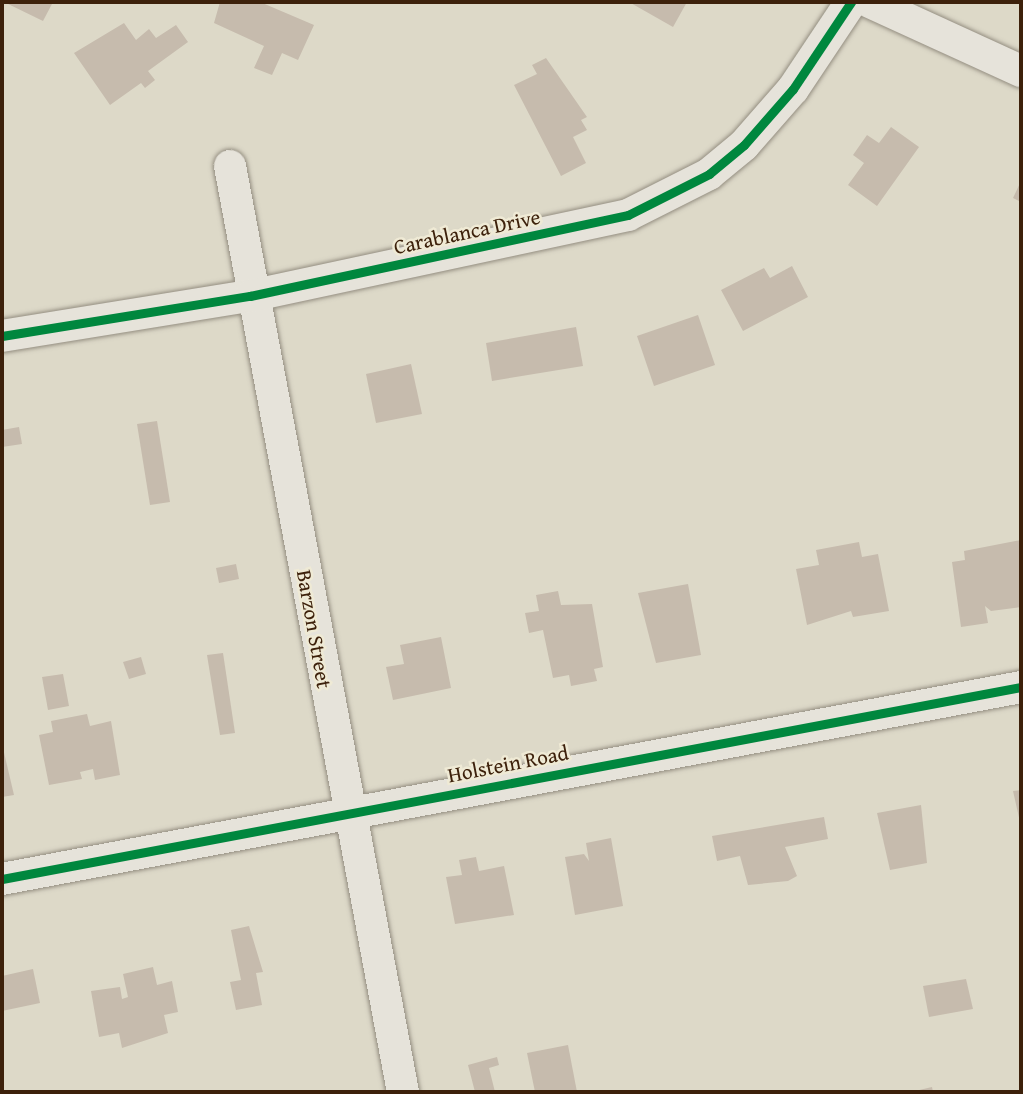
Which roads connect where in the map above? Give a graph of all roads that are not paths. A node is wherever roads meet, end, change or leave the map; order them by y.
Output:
1 (851, 2) edge
2 (870, 2) edge
3 (1021, 71) edge
4 (230, 166) dead end
5 (250, 296) junction
6 (2, 336) edge
7 (1021, 687) edge
8 (346, 815) junction
9 (2, 879) edge
10 (404, 1092) edge

1 - 5 street, Carablanca Drive
2 - 3 street
4 - 5 street, Barzon Street
5 - 6 street, Carablanca Drive
5 - 8 street, Barzon Street
7 - 8 street, Holstein Road
8 - 9 street, Holstein Road
8 - 10 street, Barzon Street

